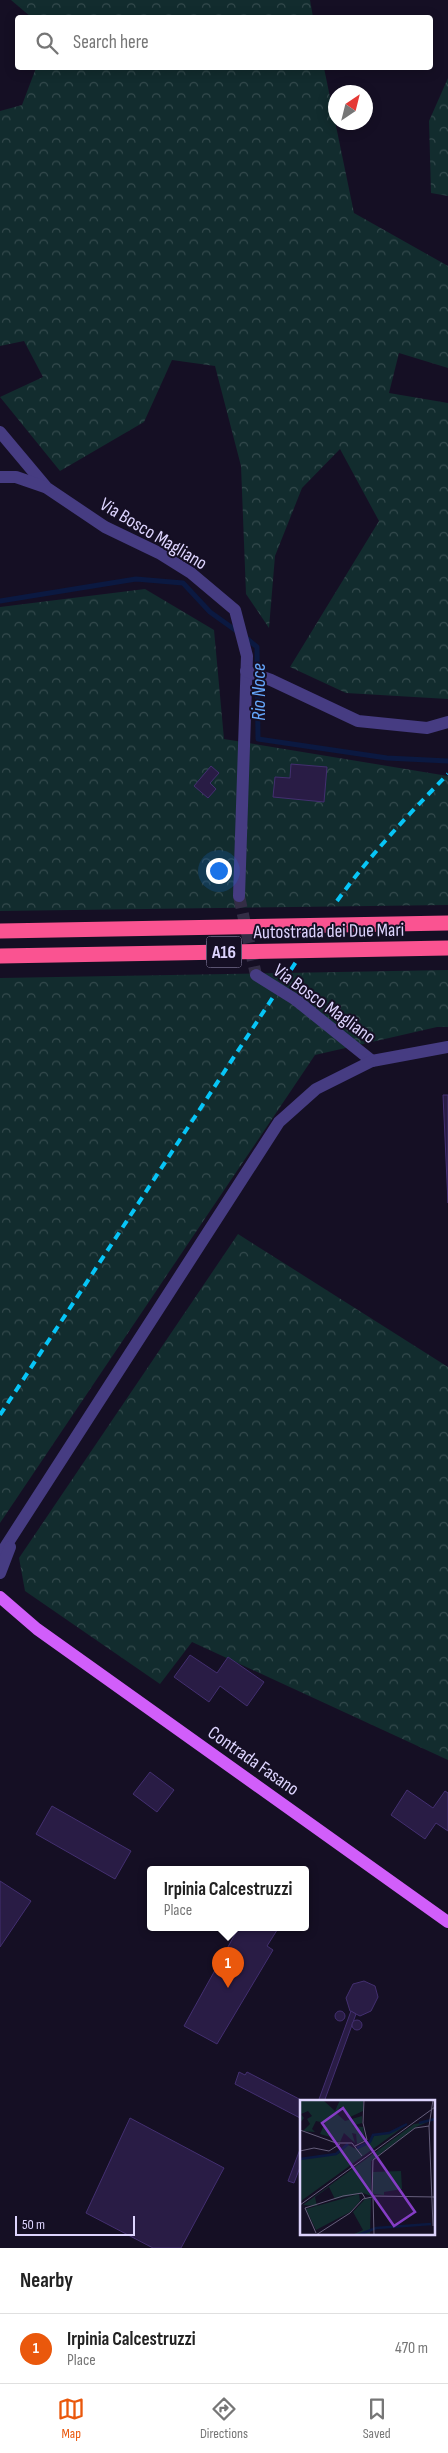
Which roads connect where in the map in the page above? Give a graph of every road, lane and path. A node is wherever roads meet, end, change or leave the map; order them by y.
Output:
1 (0, 432) edge
2 (0, 477) edge
3 (48, 488) junction
4 (246, 671) junction
5 (448, 722) edge
6 (239, 896) tunnel mouth
7 (448, 923) edge
8 (0, 931) edge
9 (448, 948) edge
10 (0, 956) edge
11 (256, 975) dead end
12 (448, 1047) edge
13 (372, 1061) junction
14 (16, 1531) junction
15 (0, 1555) edge
16 (0, 1574) edge
17 (0, 1597) edge
18 (0, 1610) edge
19 (37, 1629) junction
20 (448, 1922) edge

1 - 3 street, Via Bosco Magliano
2 - 3 street
3 - 4 street, Via Bosco Magliano
4 - 5 street
4 - 6 street, Via Bosco Magliano
7 - 8 highway, Autostrada dei Due Mari / A16
9 - 10 highway, Autostrada dei Due Mari / A16
11 - 13 street, Via Bosco Magliano, bridge
12 - 13 street
13 - 14 street
14 - 15 street
14 - 16 street
17 - 19 main road
18 - 19 main road
19 - 20 main road, Contrada Fasano

